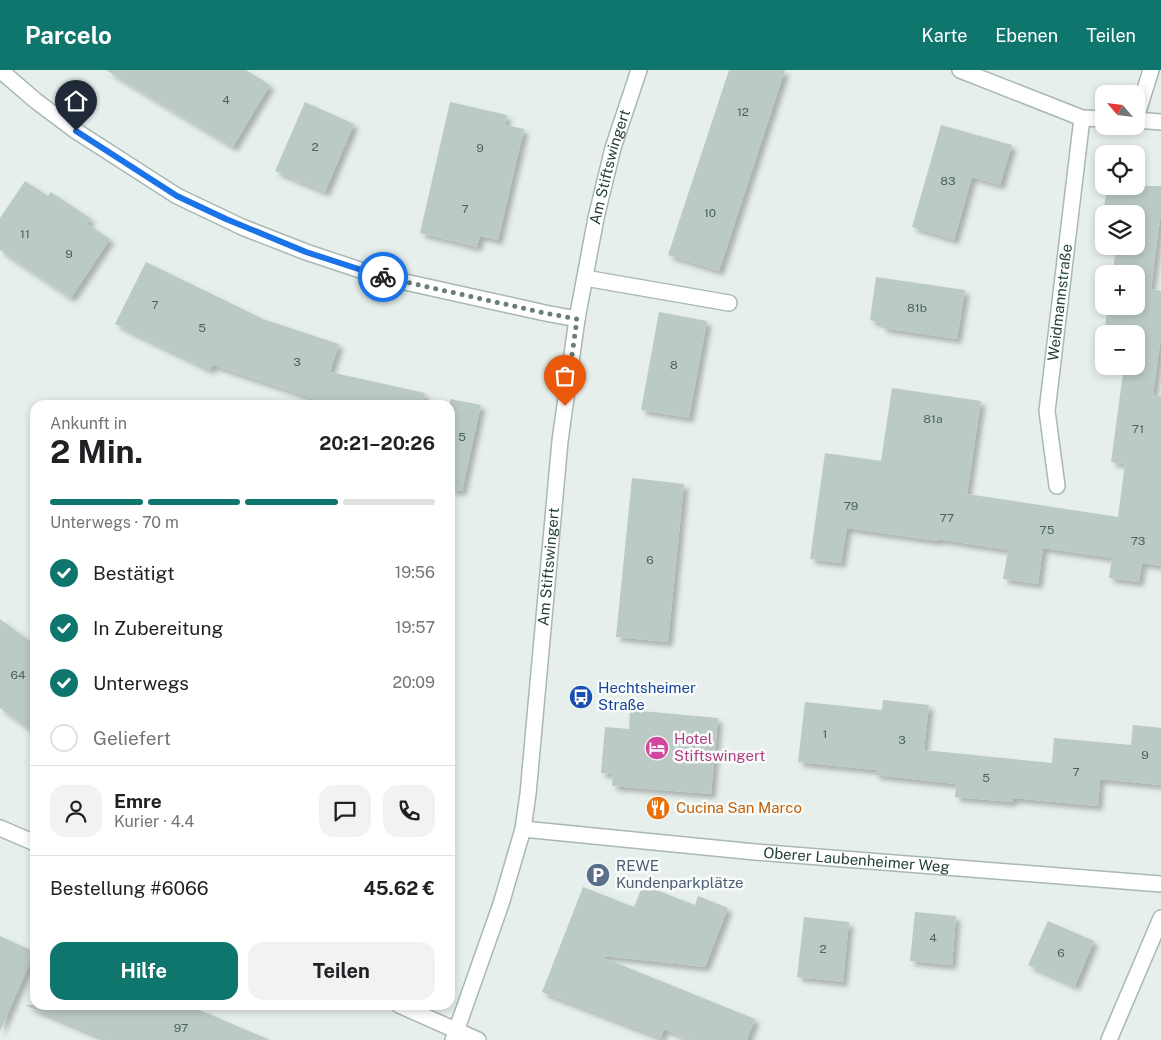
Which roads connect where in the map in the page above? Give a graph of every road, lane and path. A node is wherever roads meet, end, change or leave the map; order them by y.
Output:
1 (0, 70) edge
2 (639, 70) edge
3 (960, 70) edge
4 (1151, 70) edge
5 (1145, 90) edge
6 (1082, 118) junction
7 (1095, 119) edge
8 (1145, 120) edge
9 (1161, 122) edge
10 (585, 278) junction
11 (729, 303) dead end
12 (577, 319) junction
13 (1057, 486) dead end
14 (0, 828) edge
15 (522, 829) junction
16 (30, 841) edge
17 (1161, 884) edge
18 (1161, 918) edge
19 (408, 1010) edge
20 (455, 1035) edge
21 (478, 1040) edge
22 (1109, 1040) edge

1 - 12 street
2 - 10 street, Am Stiftswingert
3 - 6 street
4 - 5 street
6 - 7 street
6 - 13 street, Weidmannstraße
8 - 9 street
10 - 11 street
10 - 12 street, Am Stiftswingert
12 - 15 street, Am Stiftswingert
14 - 16 street
15 - 17 street, Oberer Laubenheimer Weg
15 - 20 street, Am Stiftswingert
18 - 22 street
19 - 20 street
20 - 21 street

